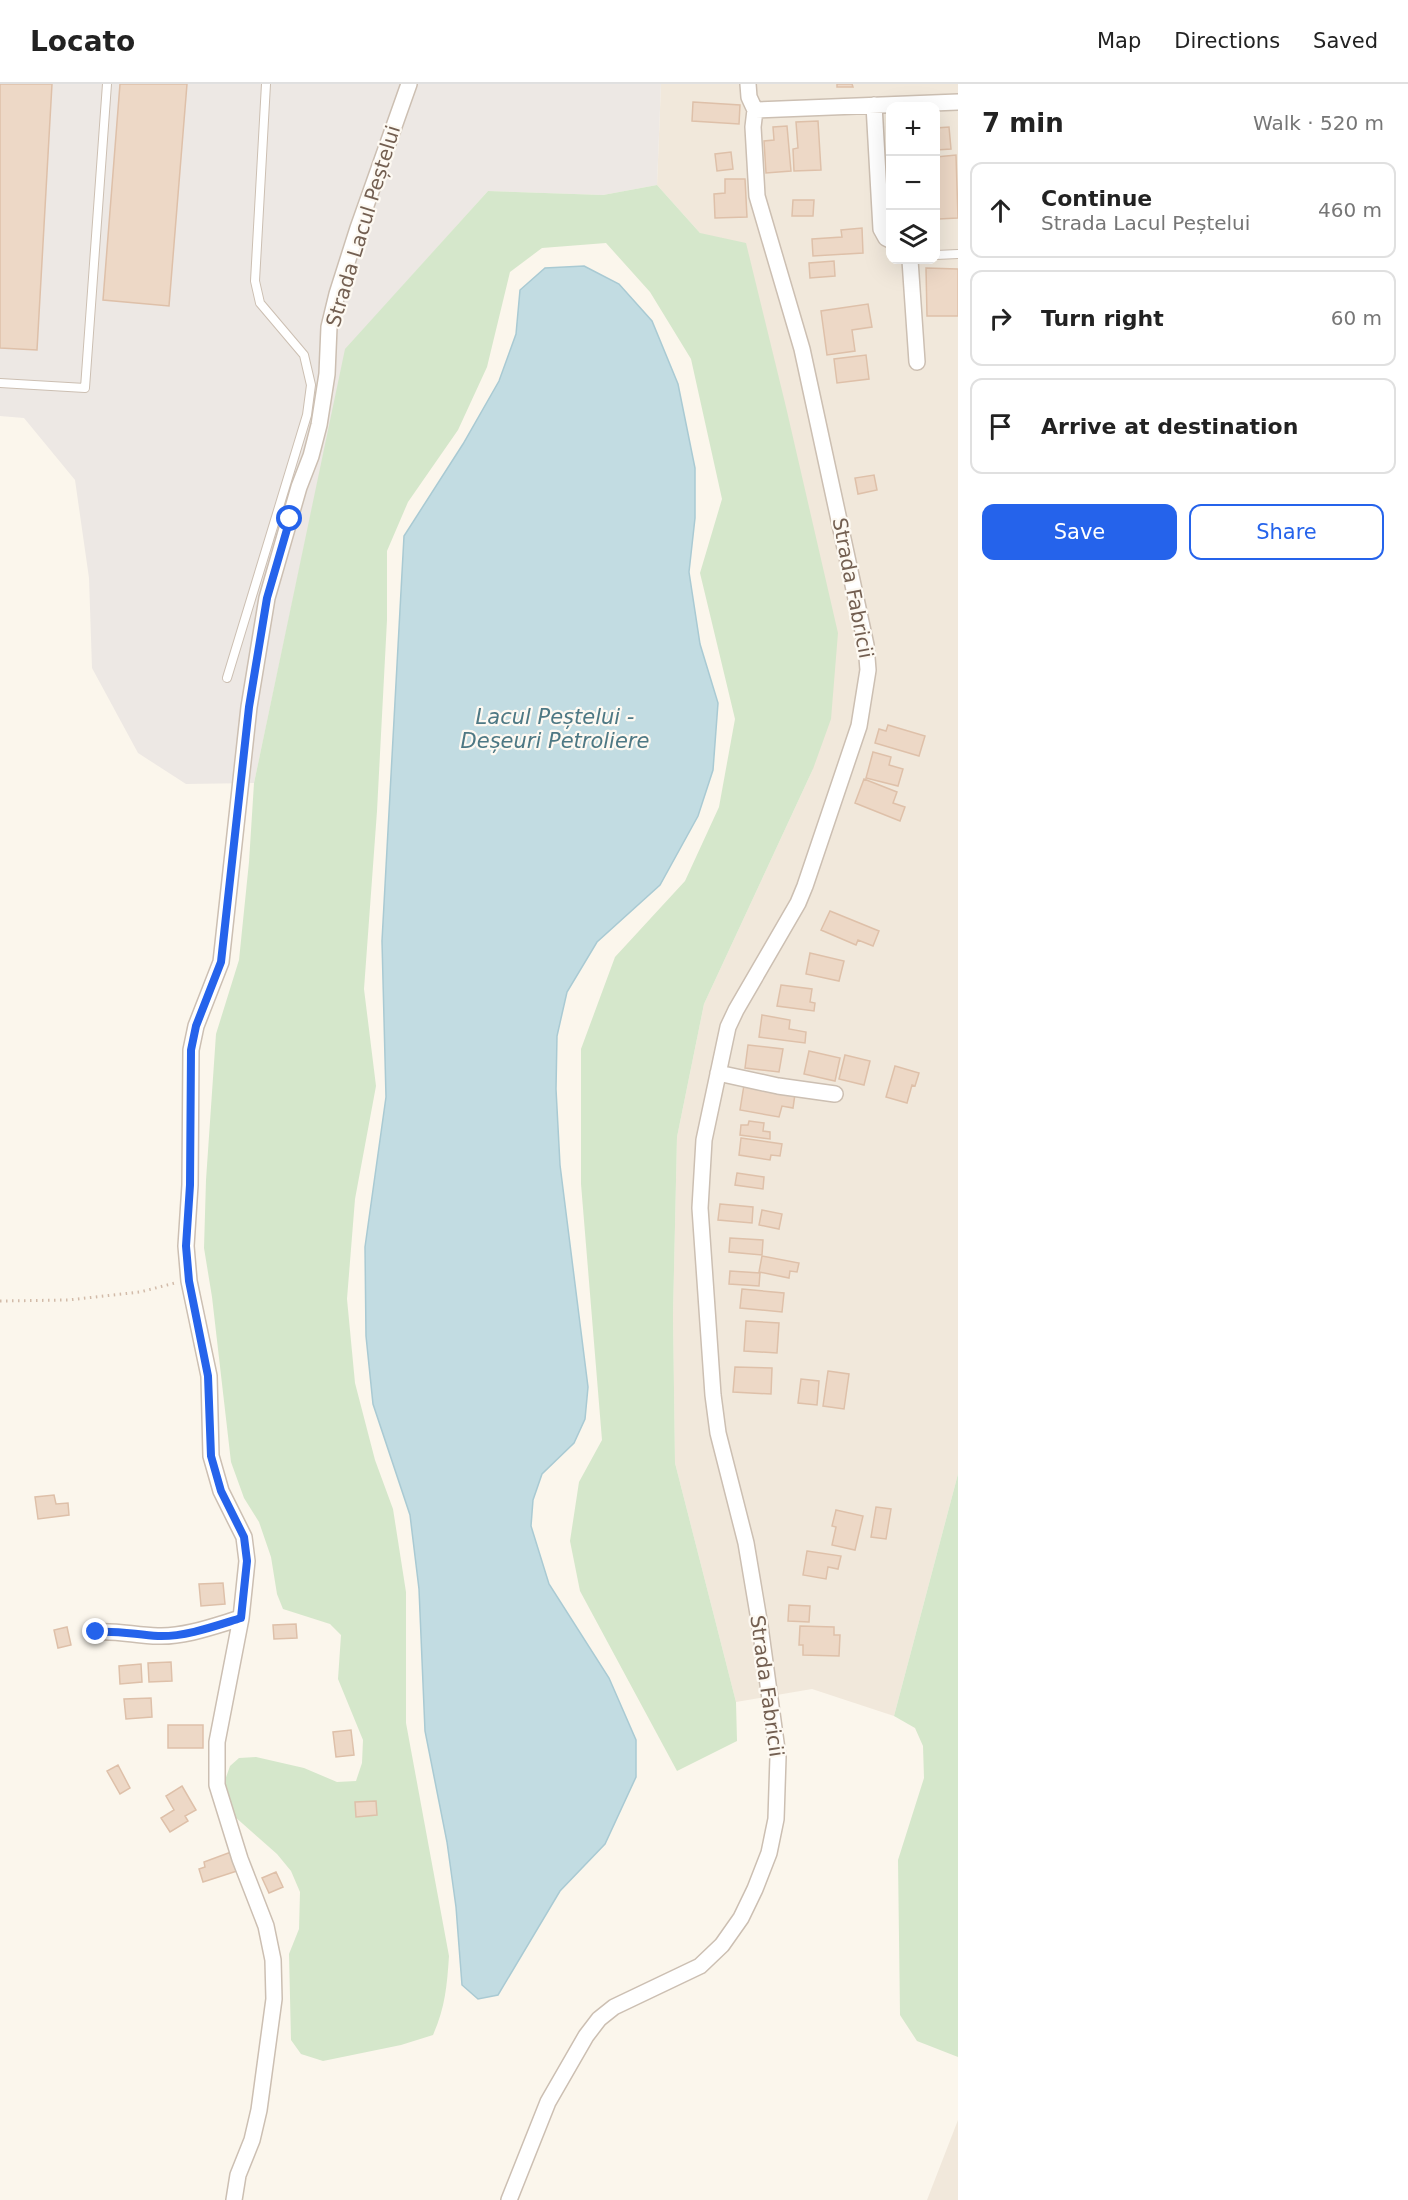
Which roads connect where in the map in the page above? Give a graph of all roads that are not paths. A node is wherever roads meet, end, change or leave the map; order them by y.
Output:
1 (107, 84) edge
2 (266, 84) edge
3 (409, 84) edge
4 (748, 84) edge
5 (958, 102) edge
6 (874, 105) junction
7 (755, 110) junction
8 (886, 238) edge
9 (958, 254) edge
10 (940, 255) edge
11 (910, 264) edge
12 (917, 362) dead end
13 (0, 382) edge
14 (227, 678) dead end
15 (718, 1073) junction
16 (835, 1094) dead end
17 (241, 1618) junction
18 (96, 1632) dead end
19 (234, 2200) edge
20 (509, 2200) edge

1 - 13 lane
2 - 14 lane
3 - 17 street, Strada Lacul Peștelui
4 - 7 street, Strada Fabricii
5 - 6 street
6 - 7 street
6 - 8 street
7 - 15 street, Strada Fabricii
9 - 10 lane
11 - 12 street
15 - 16 street
15 - 20 street, Strada Fabricii
17 - 18 street
17 - 19 street, Strada Lacul Peștelui

